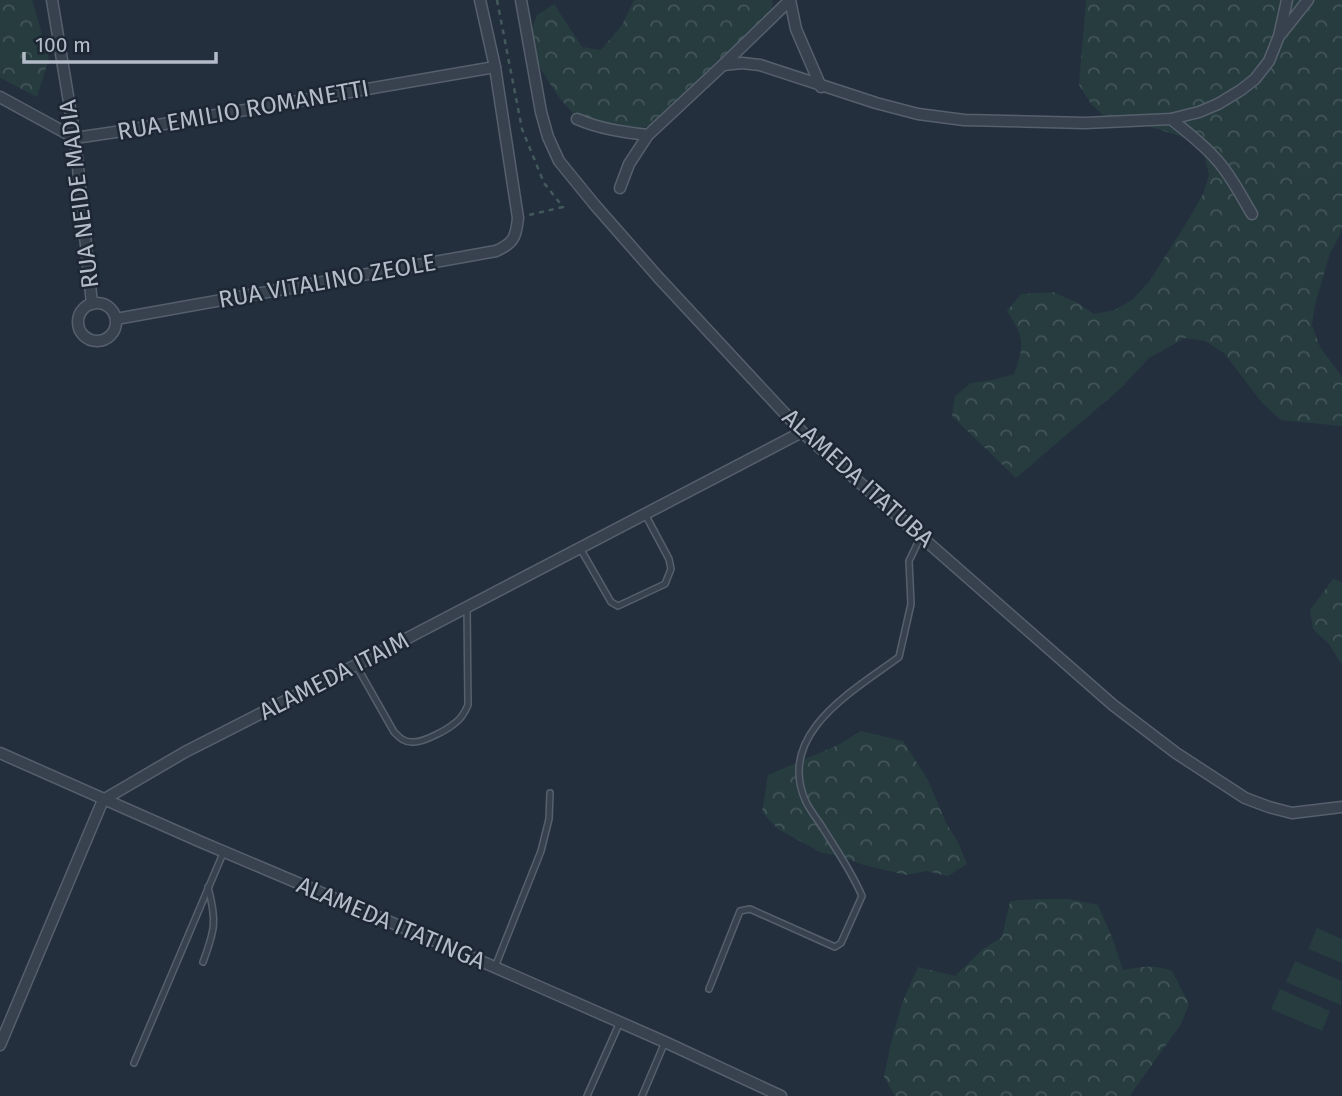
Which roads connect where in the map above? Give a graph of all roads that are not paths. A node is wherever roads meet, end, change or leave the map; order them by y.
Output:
1 (52, 0) edge
2 (480, 0) edge
3 (521, 0) edge
4 (790, 0) edge
5 (1287, 0) edge
6 (1308, 0) edge
7 (1279, 36) junction
8 (723, 65) junction
9 (495, 67) junction
10 (821, 87) junction
11 (0, 97) edge
12 (577, 119) dead end
13 (1171, 119) junction
14 (648, 135) junction
15 (75, 138) junction
16 (620, 188) dead end
17 (1252, 215) dead end
18 (92, 304) junction
19 (116, 319) junction
20 (802, 432) junction
21 (645, 514) junction
22 (921, 536) junction
23 (580, 548) junction
24 (467, 607) junction
25 (356, 665) junction
26 (0, 753) edge
27 (550, 793) dead end
28 (103, 800) junction
29 (1342, 807) edge
30 (224, 851) junction
31 (208, 887) junction
32 (203, 962) dead end
33 (495, 967) junction
34 (709, 989) dead end
35 (620, 1022) junction
36 (665, 1042) junction
37 (0, 1045) edge
38 (134, 1063) dead end
39 (586, 1096) edge
40 (642, 1096) edge
41 (781, 1096) edge

1 - 15 street, RUA NEIDE MADIA
2 - 9 street
3 - 20 street, ALAMEDA ITATUBA
4 - 8 street
4 - 10 street
5 - 7 street
6 - 7 street
7 - 13 street
8 - 10 street
8 - 14 street
9 - 15 street, RUA EMILIO ROMANETTI
9 - 19 street, RUA VITALINO ZEOLE
10 - 13 street
11 - 15 street
12 - 14 street
13 - 17 street
14 - 16 street
15 - 18 street, RUA NEIDE MADIA
18 - 19 street
18 - 19 street
20 - 21 street, ALAMEDA ITAIM
20 - 22 street, ALAMEDA ITATUBA
21 - 23 street, ALAMEDA ITAIM
21 - 23 lane
22 - 29 street, ALAMEDA ITATUBA
22 - 34 lane
23 - 24 street, ALAMEDA ITAIM
24 - 25 street, ALAMEDA ITAIM
24 - 25 lane
25 - 28 street, ALAMEDA ITAIM
26 - 28 street, ALAMEDA ITATINGA
27 - 33 lane
28 - 30 street, ALAMEDA ITATINGA
28 - 37 street
30 - 31 lane
30 - 33 street, ALAMEDA ITATINGA
31 - 32 lane
31 - 38 lane
33 - 35 street, ALAMEDA ITATINGA
35 - 36 street, ALAMEDA ITATINGA
35 - 39 lane
36 - 40 lane
36 - 41 street, ALAMEDA ITATINGA

